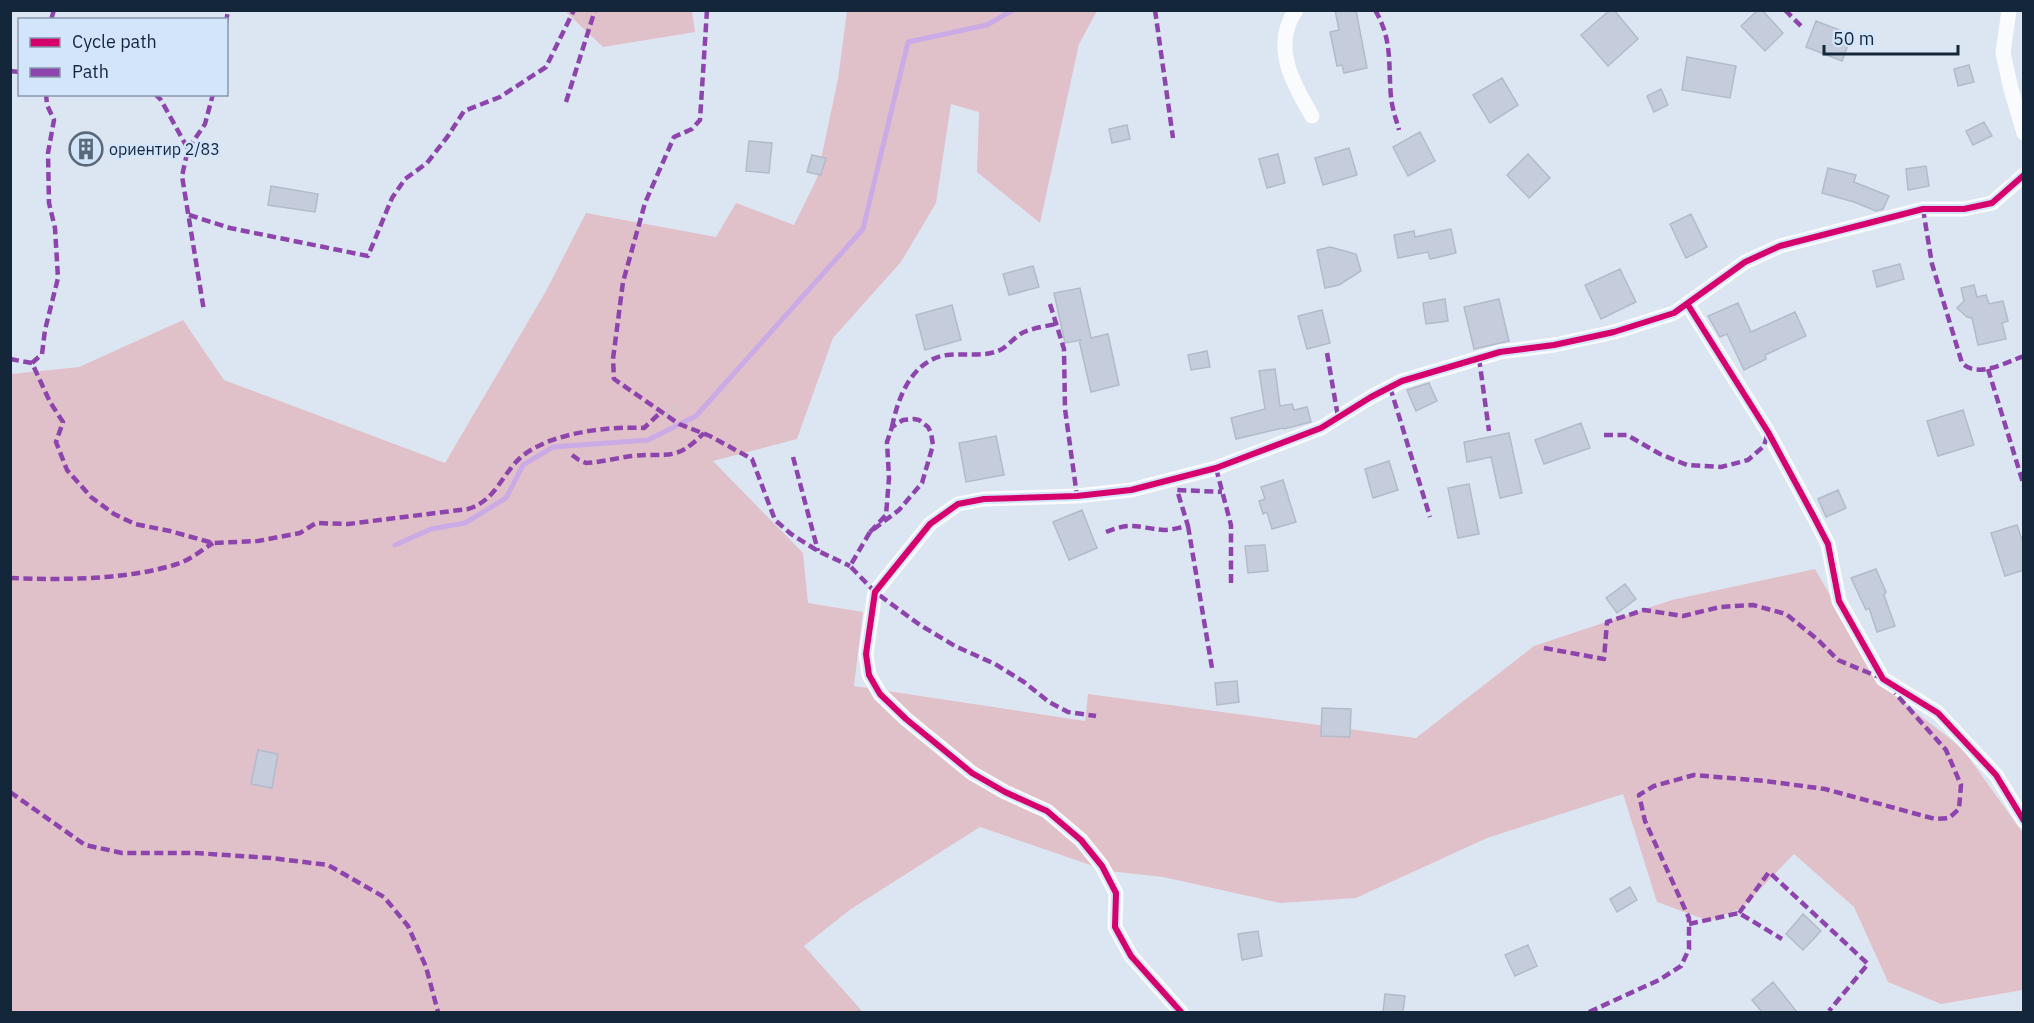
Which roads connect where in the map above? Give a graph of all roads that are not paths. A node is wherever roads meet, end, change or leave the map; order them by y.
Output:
1 (1296, 10) edge
2 (2009, 10) edge
3 (1312, 116) dead end
4 (2024, 133) edge
5 (2024, 175) edge
6 (1688, 305) junction
7 (2024, 821) edge
8 (1181, 1012) edge

1 - 3 street
2 - 4 street
5 - 6 street
6 - 7 street
6 - 8 street

